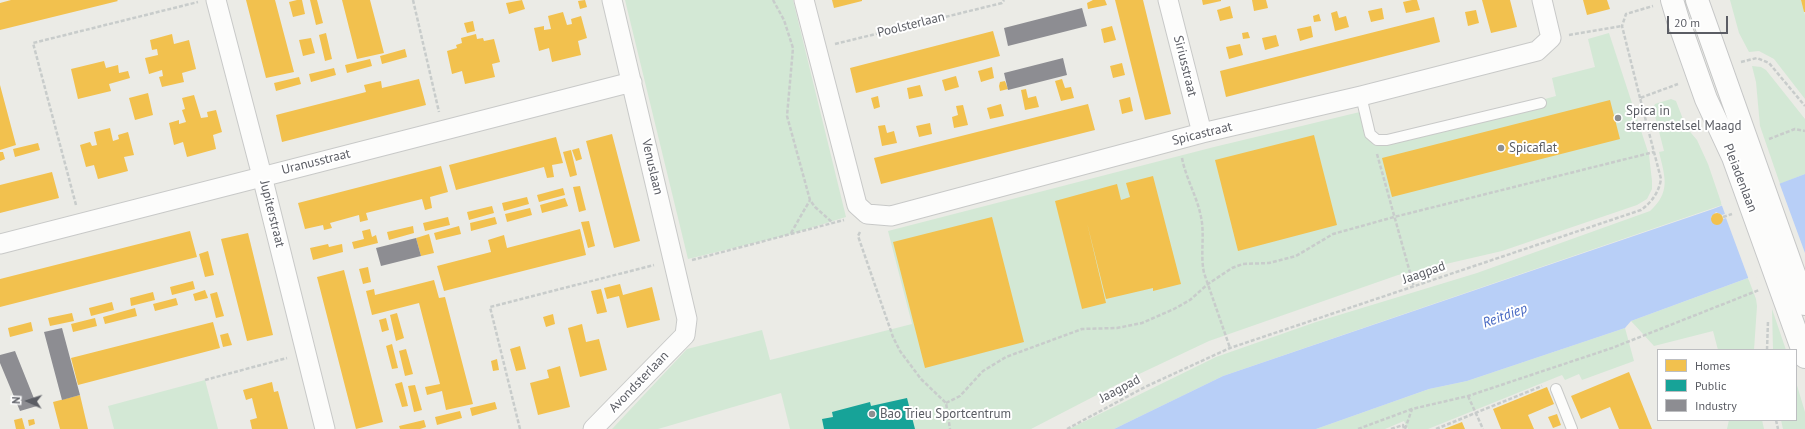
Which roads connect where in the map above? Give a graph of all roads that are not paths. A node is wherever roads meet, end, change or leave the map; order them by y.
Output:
1 (216, 0) edge
2 (612, 0) edge
3 (804, 0) edge
4 (1168, 0) edge
5 (1542, 0) edge
6 (1697, 0) edge
7 (1666, 2) edge
8 (632, 82) junction
9 (1361, 96) junction
10 (1541, 103) dead end
11 (1202, 133) junction
12 (262, 176) junction
13 (1752, 184) junction
14 (0, 244) edge
15 (1782, 268) junction
16 (1805, 304) edge
17 (685, 335) joint
18 (1805, 358) edge
19 (1556, 389) dead end
20 (325, 429) edge
21 (593, 429) edge
22 (1572, 429) edge

1 - 12 street, Jupiterstraat
2 - 8 street, Venuslaan
3 - 11 street, Spicastraat
4 - 11 street, Siriusstraat
5 - 9 street, Spicastraat
6 - 13 main road, Pleiadenlaan
7 - 13 main road, Pleiadenlaan
8 - 12 street, Uranusstraat
8 - 17 street, Venuslaan
9 - 10 lane
9 - 11 street, Spicastraat
12 - 14 street, Uranusstraat
12 - 20 street, Jupiterstraat
13 - 15 main road, Pleiadenlaan
15 - 16 main road, Pleiadenlaan
15 - 18 main road, Pleiadenlaan
17 - 21 street, Avondsterlaan
19 - 22 lane

